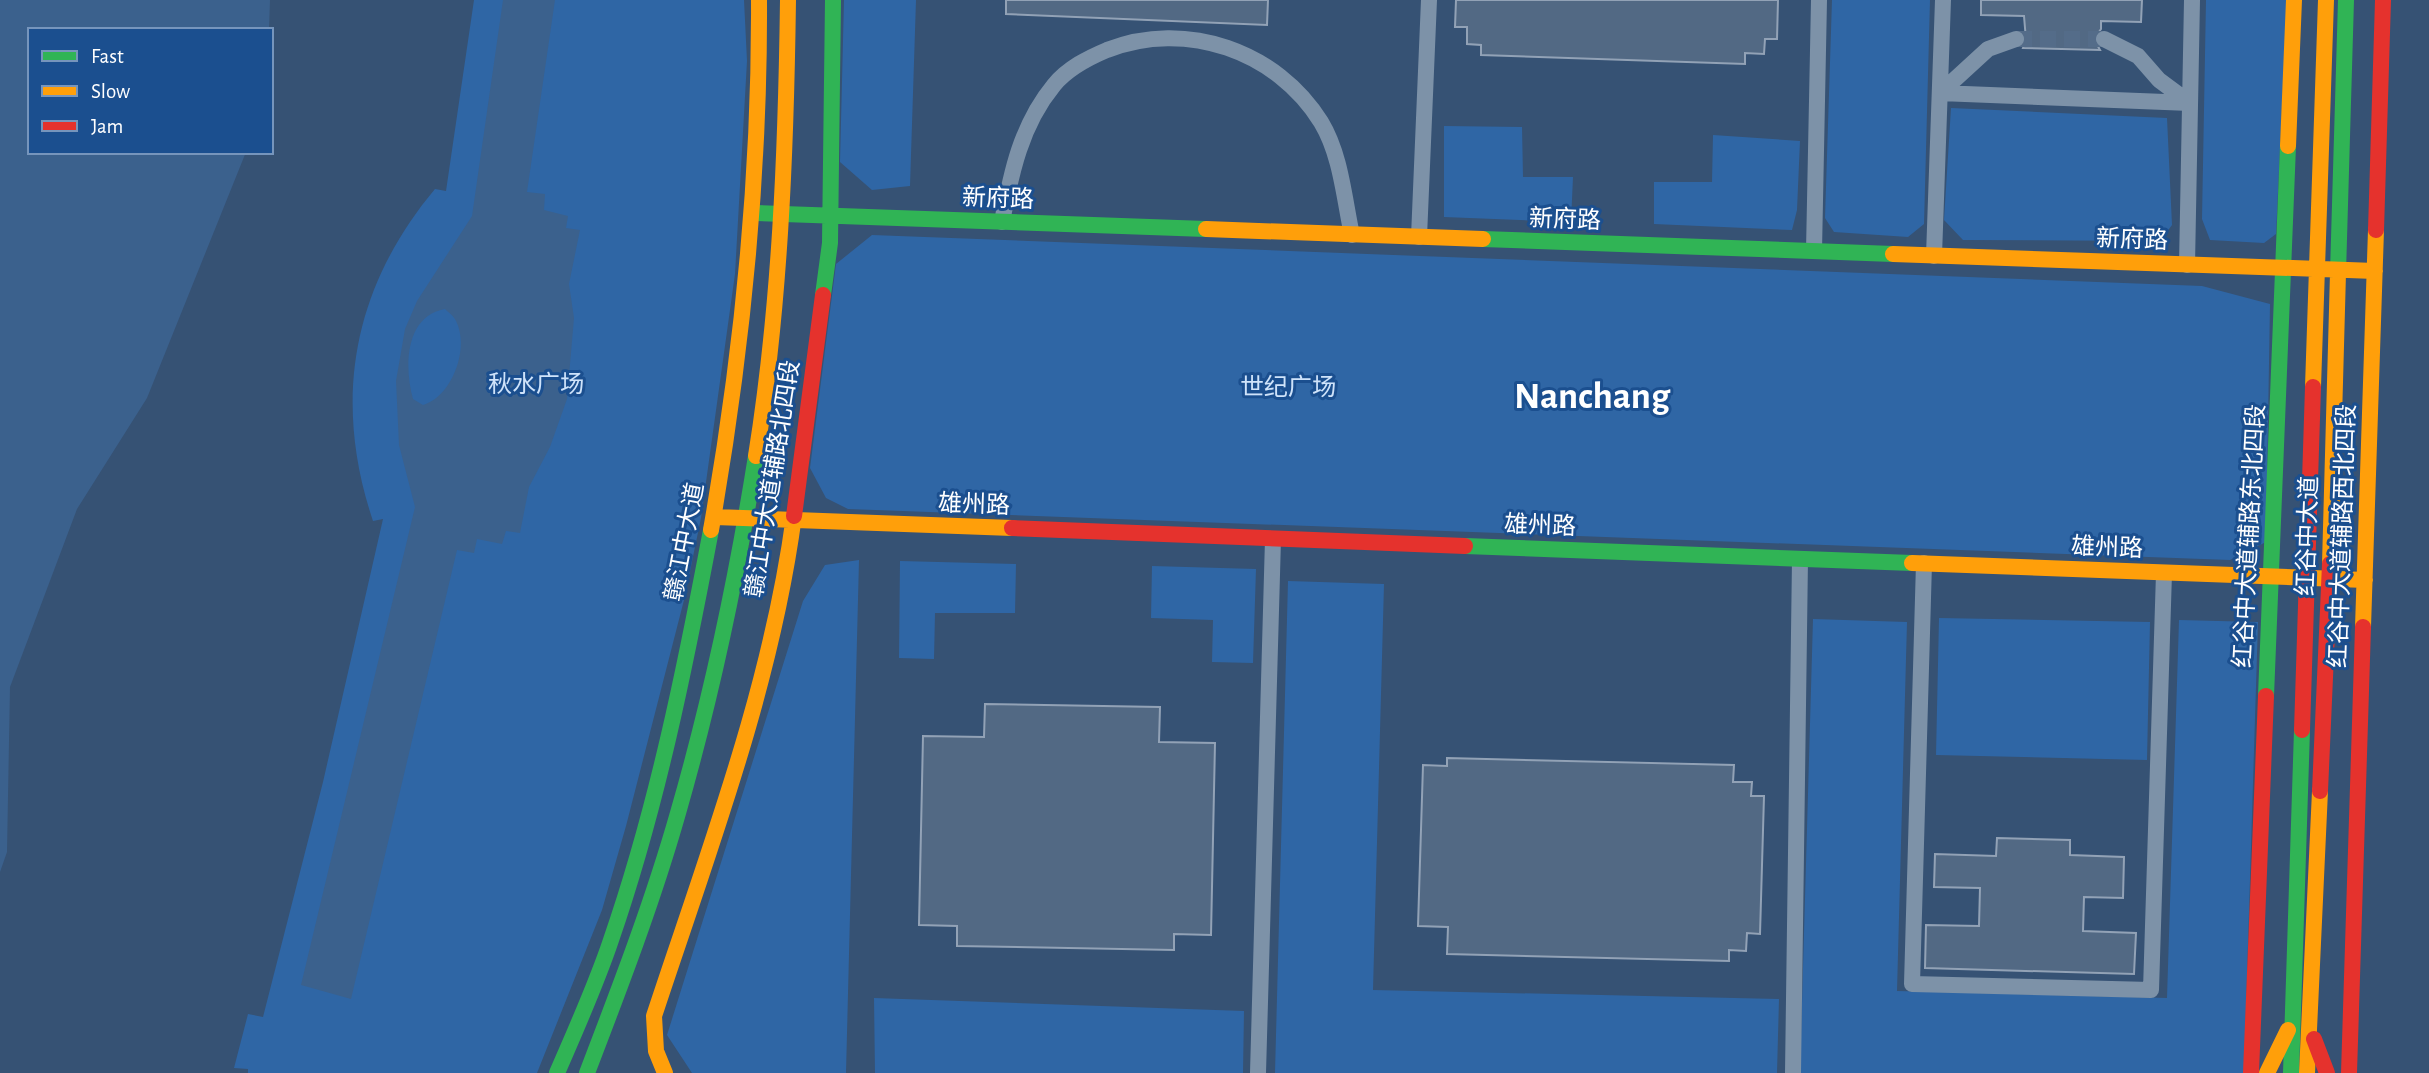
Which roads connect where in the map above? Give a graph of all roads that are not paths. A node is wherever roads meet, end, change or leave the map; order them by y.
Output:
1 (759, 0) edge
2 (788, 0) edge
3 (833, 0) edge
4 (1429, 0) edge
5 (1819, 0) edge
6 (1943, 0) edge
7 (2192, 0) edge
8 (2294, 0) edge
9 (2326, 0) edge
10 (2346, 0) edge
11 (2383, 0) edge
12 (2015, 39) tunnel mouth
13 (2104, 40) tunnel mouth
14 (1940, 93) junction
15 (2190, 103) junction
16 (754, 214) junction
17 (783, 215) junction
18 (830, 216) junction
19 (1002, 222) junction
20 (1352, 235) junction
21 (1419, 237) junction
22 (1814, 251) junction
23 (1934, 256) junction
24 (2187, 265) junction
25 (2284, 268) junction
26 (2317, 269) junction
27 (2336, 270) junction
28 (2375, 271) junction
29 (715, 517) junction
30 (745, 519) junction
31 (793, 520) junction
32 (1273, 539) junction
33 (1800, 559) junction
34 (1924, 563) junction
35 (2164, 572) junction
36 (2273, 577) junction
37 (2308, 578) junction
38 (2330, 579) junction
39 (2365, 580) junction
40 (2294, 1019) junction
41 (2310, 1024) junction
42 (557, 1073) edge
43 (587, 1073) edge
44 (665, 1073) edge
45 (1258, 1073) edge
46 (1793, 1073) edge
47 (2251, 1073) edge
48 (2267, 1073) edge
49 (2291, 1073) edge
50 (2308, 1073) edge
51 (2327, 1073) edge
52 (2349, 1073) edge

1 - 16 street, 赣江中大道
2 - 17 street
3 - 18 street, 赣江中大道辅路北四段
4 - 21 street
5 - 22 street
6 - 14 street
7 - 15 street
8 - 25 street, 红谷中大道辅路东北四段
9 - 26 street, 红谷中大道
10 - 27 street, 红谷中大道
11 - 28 street, 红谷中大道辅路西北四段
12 - 14 street
13 - 15 street
14 - 15 street
14 - 23 street
15 - 24 street
16 - 17 street, 新府路
16 - 29 street, 赣江中大道
17 - 18 street, 新府路
17 - 30 street
18 - 19 street, 新府路
18 - 31 street, 赣江中大道辅路北四段
19 - 20 street, 新府路
19 - 20 street
20 - 21 street, 新府路
21 - 22 street, 新府路
22 - 23 street, 新府路
23 - 24 street, 新府路
24 - 25 street, 新府路
25 - 26 street, 新府路
25 - 36 street, 红谷中大道辅路东北四段
26 - 27 street, 新府路
26 - 37 street, 红谷中大道
27 - 28 street, 新府路
27 - 38 street, 红谷中大道
28 - 39 street, 红谷中大道辅路西北四段
29 - 30 street, 雄州路
29 - 42 street, 赣江中大道
30 - 31 street, 雄州路
30 - 43 street
31 - 32 street, 雄州路
31 - 44 street, 赣江中大道辅路北四段
32 - 33 street, 雄州路
32 - 45 street
33 - 34 street, 雄州路
33 - 46 street
34 - 35 street, 雄州路
34 - 35 street
35 - 36 street, 雄州路
36 - 37 street, 雄州路
36 - 47 street, 红谷中大道辅路东北四段
37 - 38 street, 雄州路
37 - 40 street, 红谷中大道
38 - 39 street, 雄州路
38 - 41 street, 红谷中大道
39 - 52 street, 红谷中大道辅路西北四段
40 - 48 street
40 - 49 street, 红谷中大道
41 - 50 street, 红谷中大道
41 - 51 street

